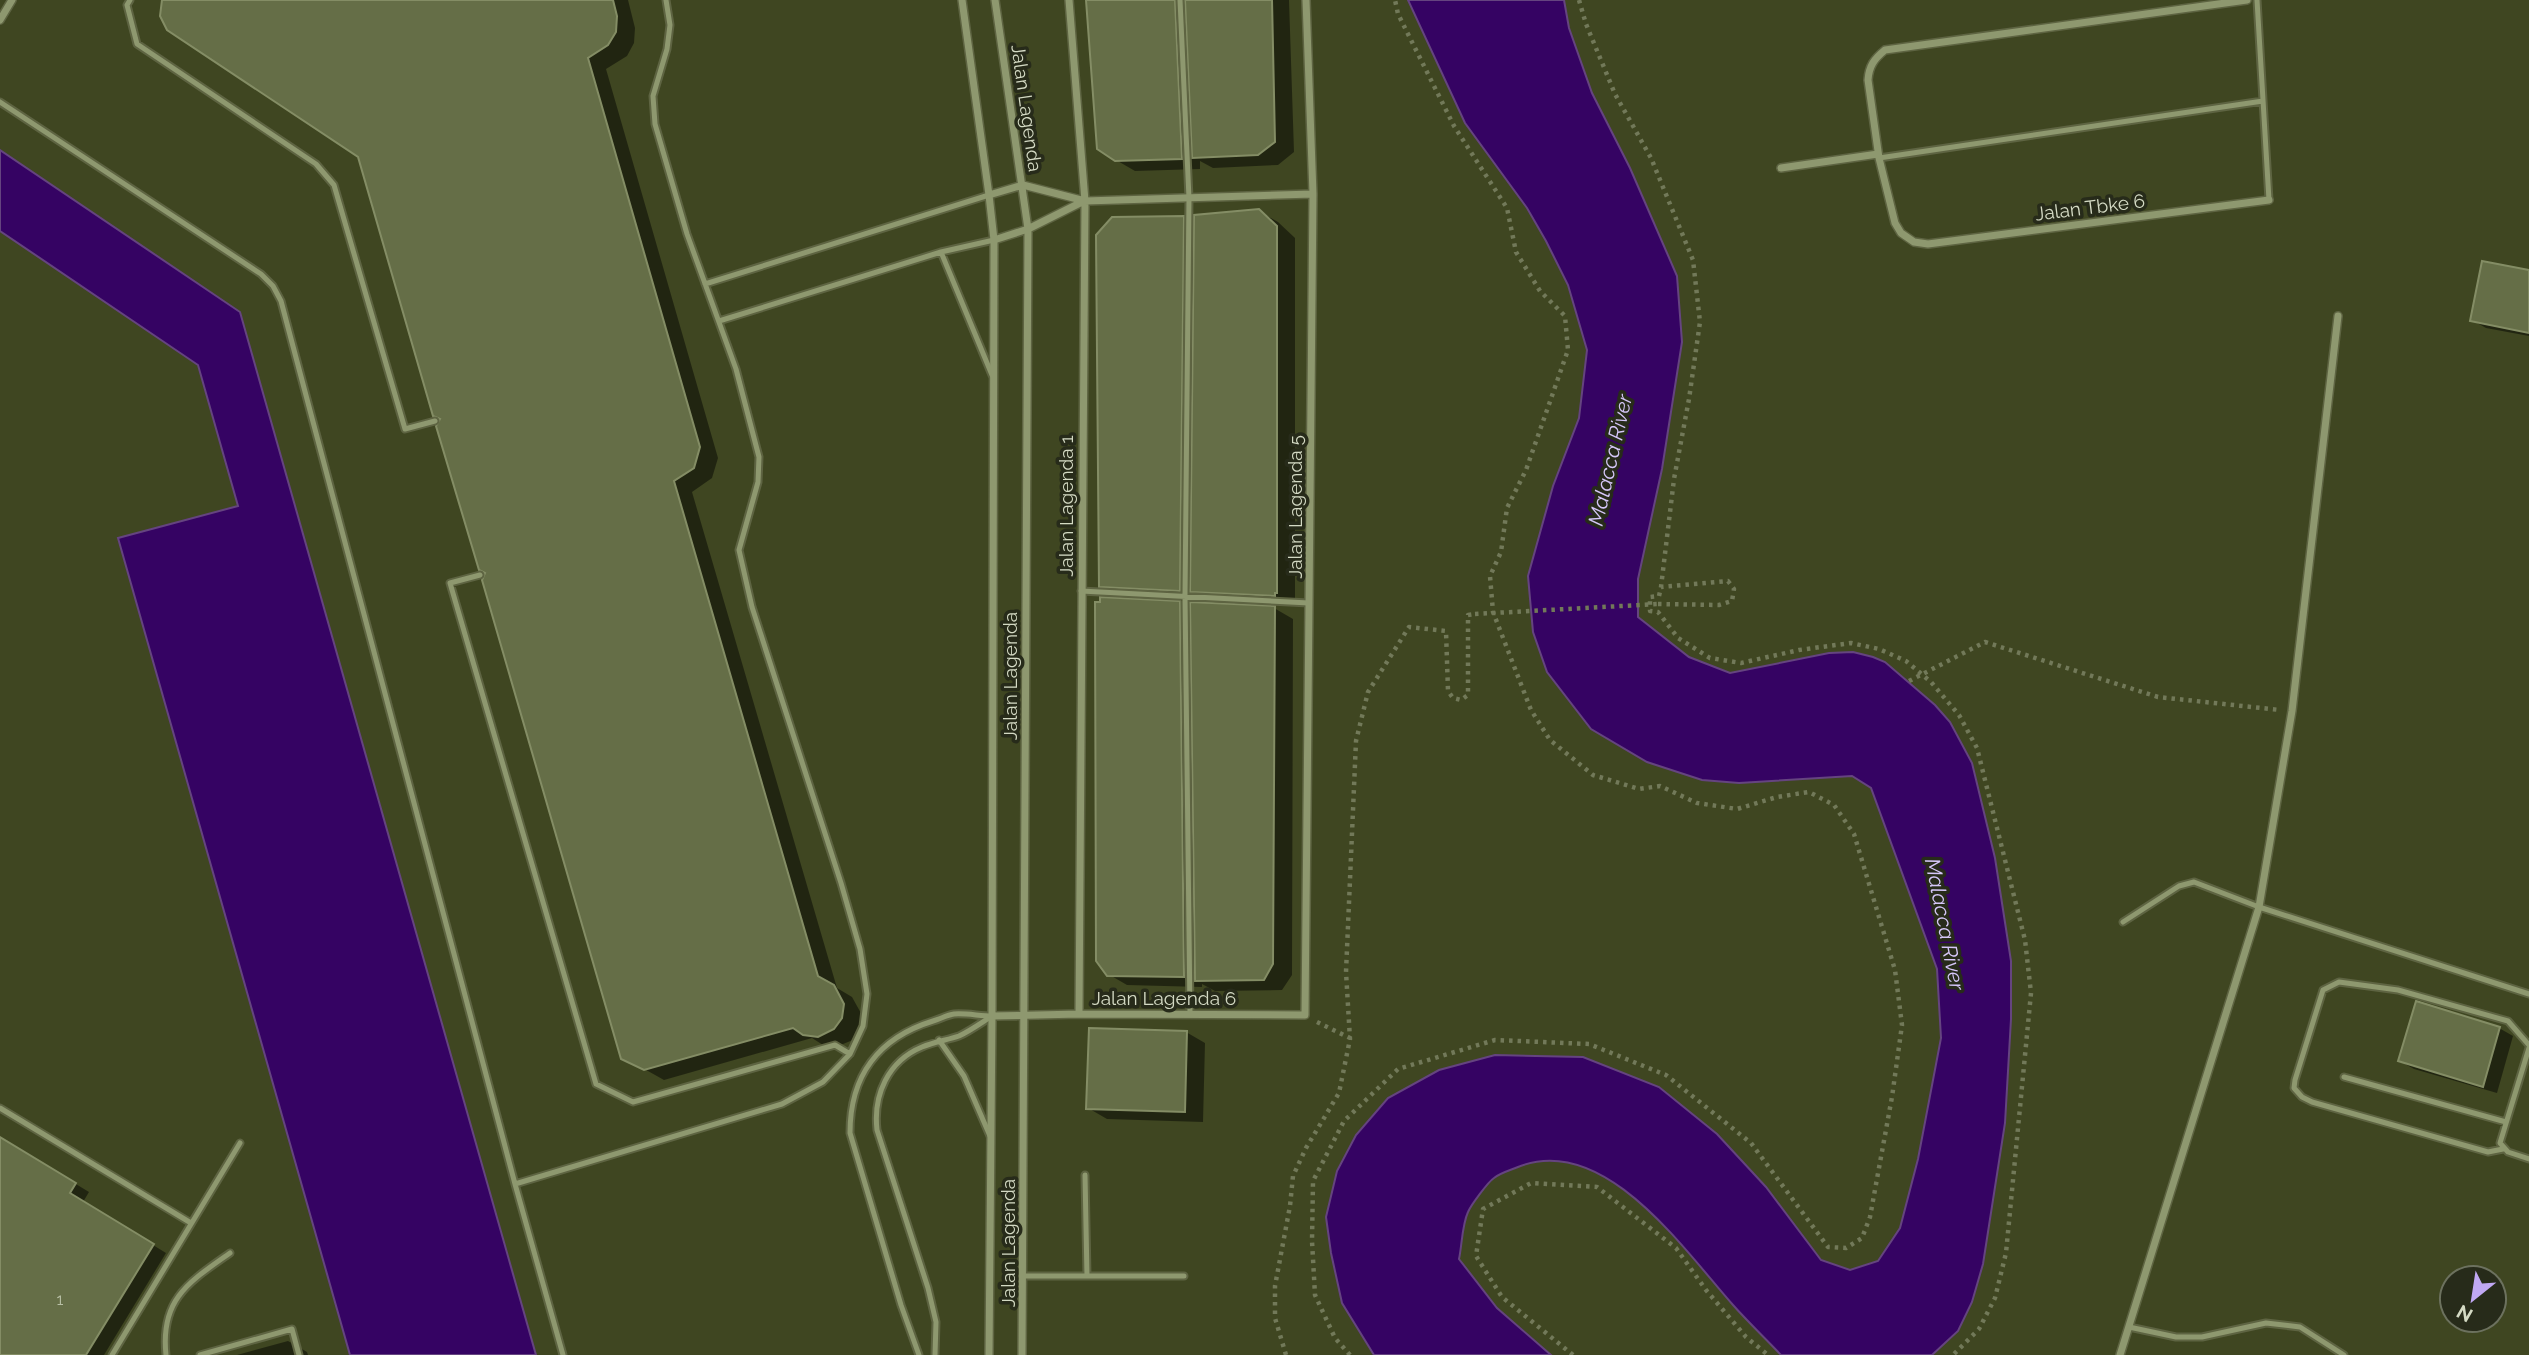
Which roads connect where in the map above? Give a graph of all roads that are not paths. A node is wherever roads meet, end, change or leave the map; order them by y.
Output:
1 (12, 0) edge
2 (130, 0) edge
3 (666, 0) edge
4 (962, 0) edge
5 (995, 0) edge
6 (1069, 0) edge
7 (1180, 0) edge
8 (1306, 0) edge
9 (2164, 0) edge
10 (2247, 0) edge
11 (2257, 0) edge
12 (2166, 10) junction
13 (0, 20) edge
14 (2263, 101) junction
15 (0, 102) edge
16 (1878, 156) junction
17 (1781, 169) dead end
18 (1023, 185) junction
19 (1313, 194) junction
20 (989, 195) junction
21 (1189, 198) junction
22 (2269, 200) joint
23 (1085, 201) junction
24 (1028, 229) junction
25 (994, 240) junction
26 (941, 252) junction
27 (705, 284) junction
28 (2338, 316) dead end
29 (719, 321) junction
30 (995, 382) junction
31 (435, 421) dead end
32 (480, 575) dead end
33 (1082, 592) junction
34 (1185, 596) junction
35 (1310, 603) junction
36 (2259, 907) junction
37 (2123, 922) dead end
38 (2529, 995) edge
39 (1190, 1013) junction
40 (1079, 1014) junction
41 (1023, 1015) junction
42 (1305, 1015) joint
43 (992, 1016) junction
44 (939, 1040) junction
45 (2529, 1047) edge
46 (850, 1054) junction
47 (2344, 1077) dead end
48 (0, 1108) edge
49 (2506, 1122) junction
50 (992, 1139) junction
51 (240, 1143) dead end
52 (2503, 1149) junction
53 (2529, 1159) edge
54 (1085, 1175) dead end
55 (515, 1184) junction
56 (191, 1223) junction
57 (230, 1252) dead end
58 (1024, 1276) junction
59 (1087, 1276) junction
60 (1184, 1276) dead end
61 (2129, 1327) junction
62 (112, 1355) edge
63 (166, 1355) edge
64 (200, 1355) edge
65 (299, 1355) edge
66 (563, 1355) edge
67 (919, 1355) edge
68 (936, 1355) edge
69 (989, 1355) edge
70 (1023, 1355) edge
71 (2120, 1355) edge
72 (2344, 1355) edge

1 - 13 street
2 - 31 lane
3 - 27 lane
4 - 20 street, Jalan Lagenda
5 - 18 street, Jalan Lagenda
6 - 23 street, Jalan Lagenda 1
7 - 21 lane
8 - 19 street, Jalan Lagenda 5
9 - 12 street
10 - 12 street
11 - 14 lane
12 - 16 street
14 - 16 lane
14 - 22 lane
15 - 55 lane
16 - 17 street
16 - 22 street, Jalan Tbke 6
18 - 20 street
18 - 23 street
18 - 24 street, Jalan Lagenda
19 - 21 street
19 - 35 street, Jalan Lagenda 5
20 - 25 street, Jalan Lagenda
20 - 27 lane
21 - 23 street
21 - 34 lane
23 - 24 street
23 - 33 street, Jalan Lagenda 1
24 - 25 street
24 - 41 street, Jalan Lagenda
25 - 26 lane
25 - 30 street, Jalan Lagenda
26 - 29 lane
26 - 30 lane
27 - 29 lane
28 - 36 street
29 - 46 lane
30 - 43 street, Jalan Lagenda
32 - 46 lane
33 - 34 lane
33 - 40 street, Jalan Lagenda 1
34 - 35 lane
34 - 39 lane
35 - 42 street, Jalan Lagenda 5
36 - 37 lane
36 - 38 lane
36 - 61 street
39 - 40 street, Jalan Lagenda 6
39 - 42 street, Jalan Lagenda 6
40 - 41 street, Jalan Lagenda 6
41 - 43 street, Jalan Lagenda 6
41 - 58 street, Jalan Lagenda
43 - 44 lane
43 - 50 street, Jalan Lagenda
43 - 67 lane
44 - 50 lane
44 - 68 lane
45 - 49 lane
45 - 52 lane
46 - 55 lane
47 - 49 lane
48 - 56 lane
49 - 52 lane
50 - 69 street, Jalan Lagenda
51 - 56 lane
52 - 53 lane
54 - 59 lane
55 - 66 lane
56 - 62 lane
57 - 63 lane
58 - 59 lane
58 - 70 street, Jalan Lagenda
59 - 60 lane
61 - 71 street
61 - 72 lane
64 - 65 lane

